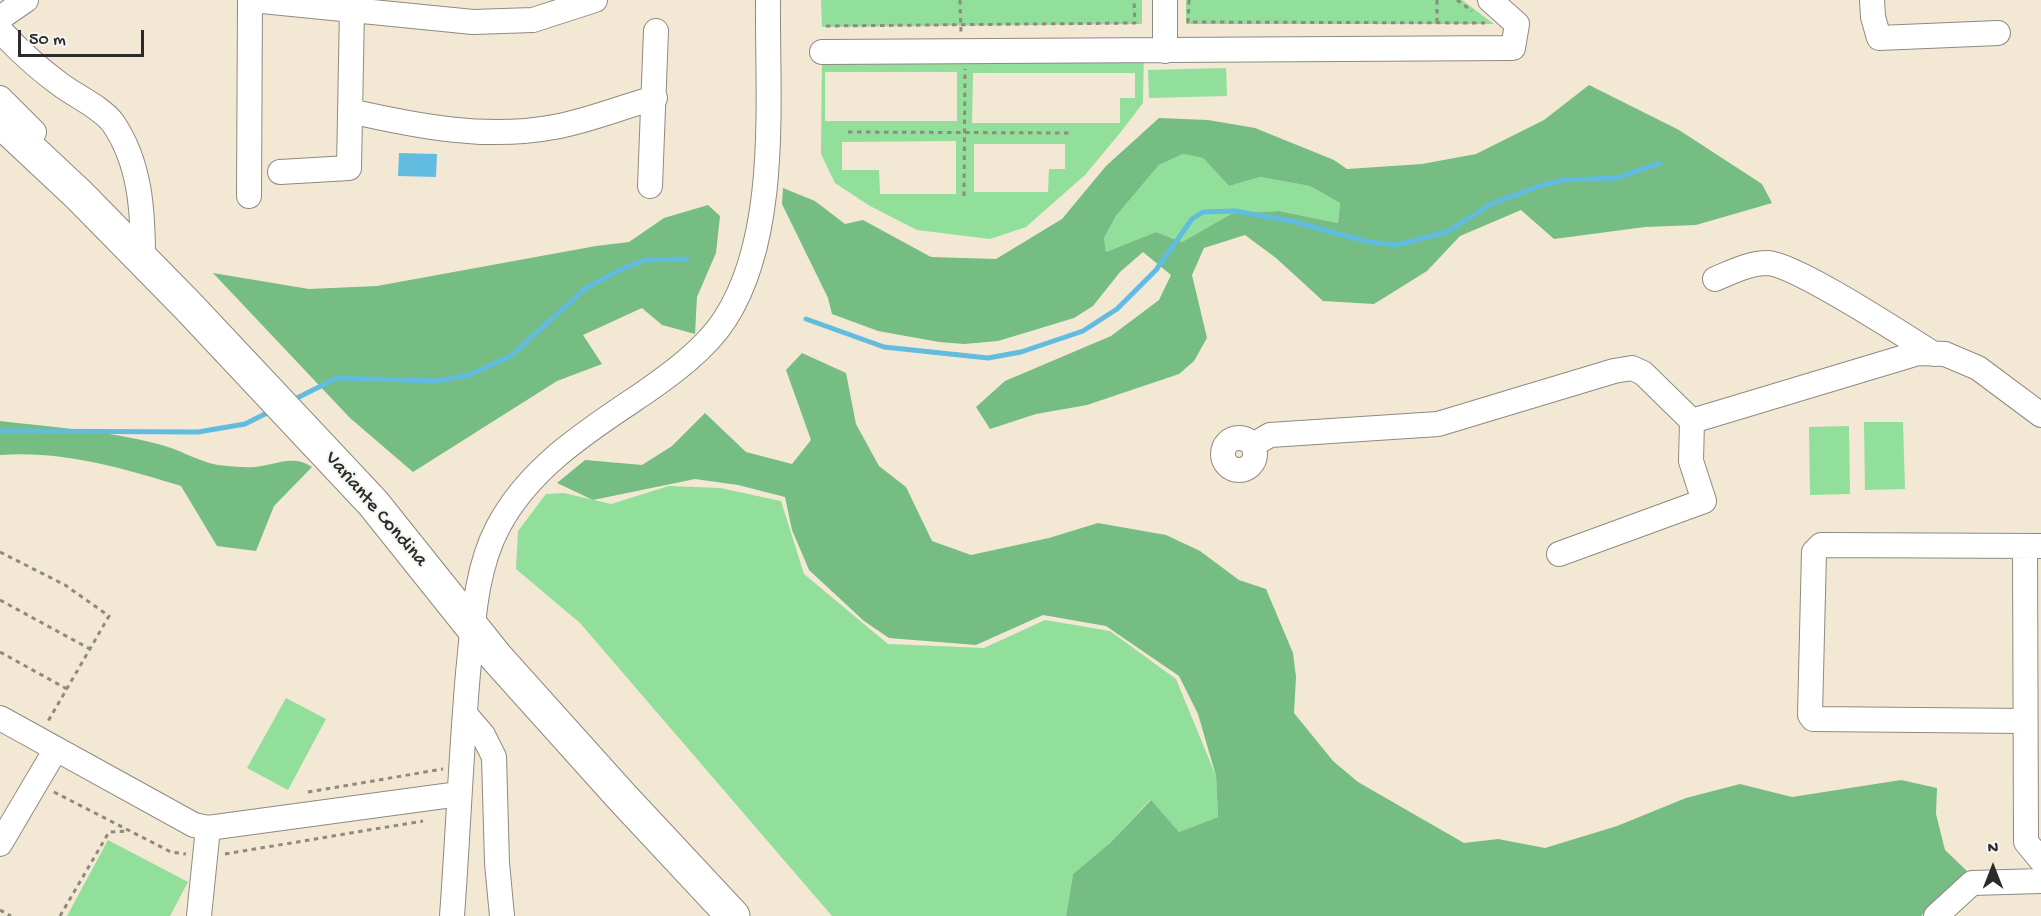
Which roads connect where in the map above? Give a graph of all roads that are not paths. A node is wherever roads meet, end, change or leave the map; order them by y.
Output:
1 (26, 0) edge
2 (251, 0) edge
3 (595, 0) edge
4 (768, 0) edge
5 (1165, 0) edge
6 (1490, 0) edge
7 (1872, 0) edge
8 (352, 9) junction
9 (0, 18) edge
10 (0, 30) edge
11 (656, 31) dead end
12 (1998, 33) dead end
13 (1154, 51) junction
14 (822, 52) dead end
15 (0, 98) edge
16 (655, 98) junction
17 (350, 111) junction
18 (0, 121) edge
19 (0, 144) edge
20 (280, 172) dead end
21 (650, 186) dead end
22 (79, 195) junction
23 (249, 196) dead end
24 (143, 260) junction
25 (1715, 279) dead end
26 (1926, 353) junction
27 (2041, 415) edge
28 (1692, 421) junction
29 (1253, 445) dead end
30 (2033, 546) edge
31 (1560, 554) dead end
32 (473, 625) junction
33 (465, 714) junction
34 (0, 718) edge
35 (2025, 721) junction
36 (50, 740) junction
37 (459, 794) junction
38 (208, 828) junction
39 (0, 844) edge
40 (2041, 860) edge
41 (2041, 881) edge
42 (199, 916) edge
43 (452, 916) edge
44 (502, 916) edge
45 (733, 916) edge
46 (1936, 916) edge

1 - 9 street
2 - 8 street
2 - 23 street
3 - 8 street
4 - 32 street
5 - 13 street
6 - 13 street
7 - 12 street
8 - 17 street
10 - 24 street
11 - 16 street
13 - 14 street
15 - 22 street
16 - 17 street
16 - 21 street
17 - 20 street
18 - 22 highway, Variante Condina
19 - 22 street
22 - 24 highway, Variante Condina
24 - 32 highway, Variante Condina
25 - 26 street
26 - 27 street
26 - 28 street
28 - 29 street
28 - 31 street
30 - 35 street
30 - 35 street
32 - 33 street
32 - 45 highway, Variante Condina
33 - 37 street
33 - 44 street
34 - 36 street
35 - 40 street
36 - 38 street
36 - 39 street
37 - 38 street
37 - 43 street
38 - 42 street
41 - 46 street

